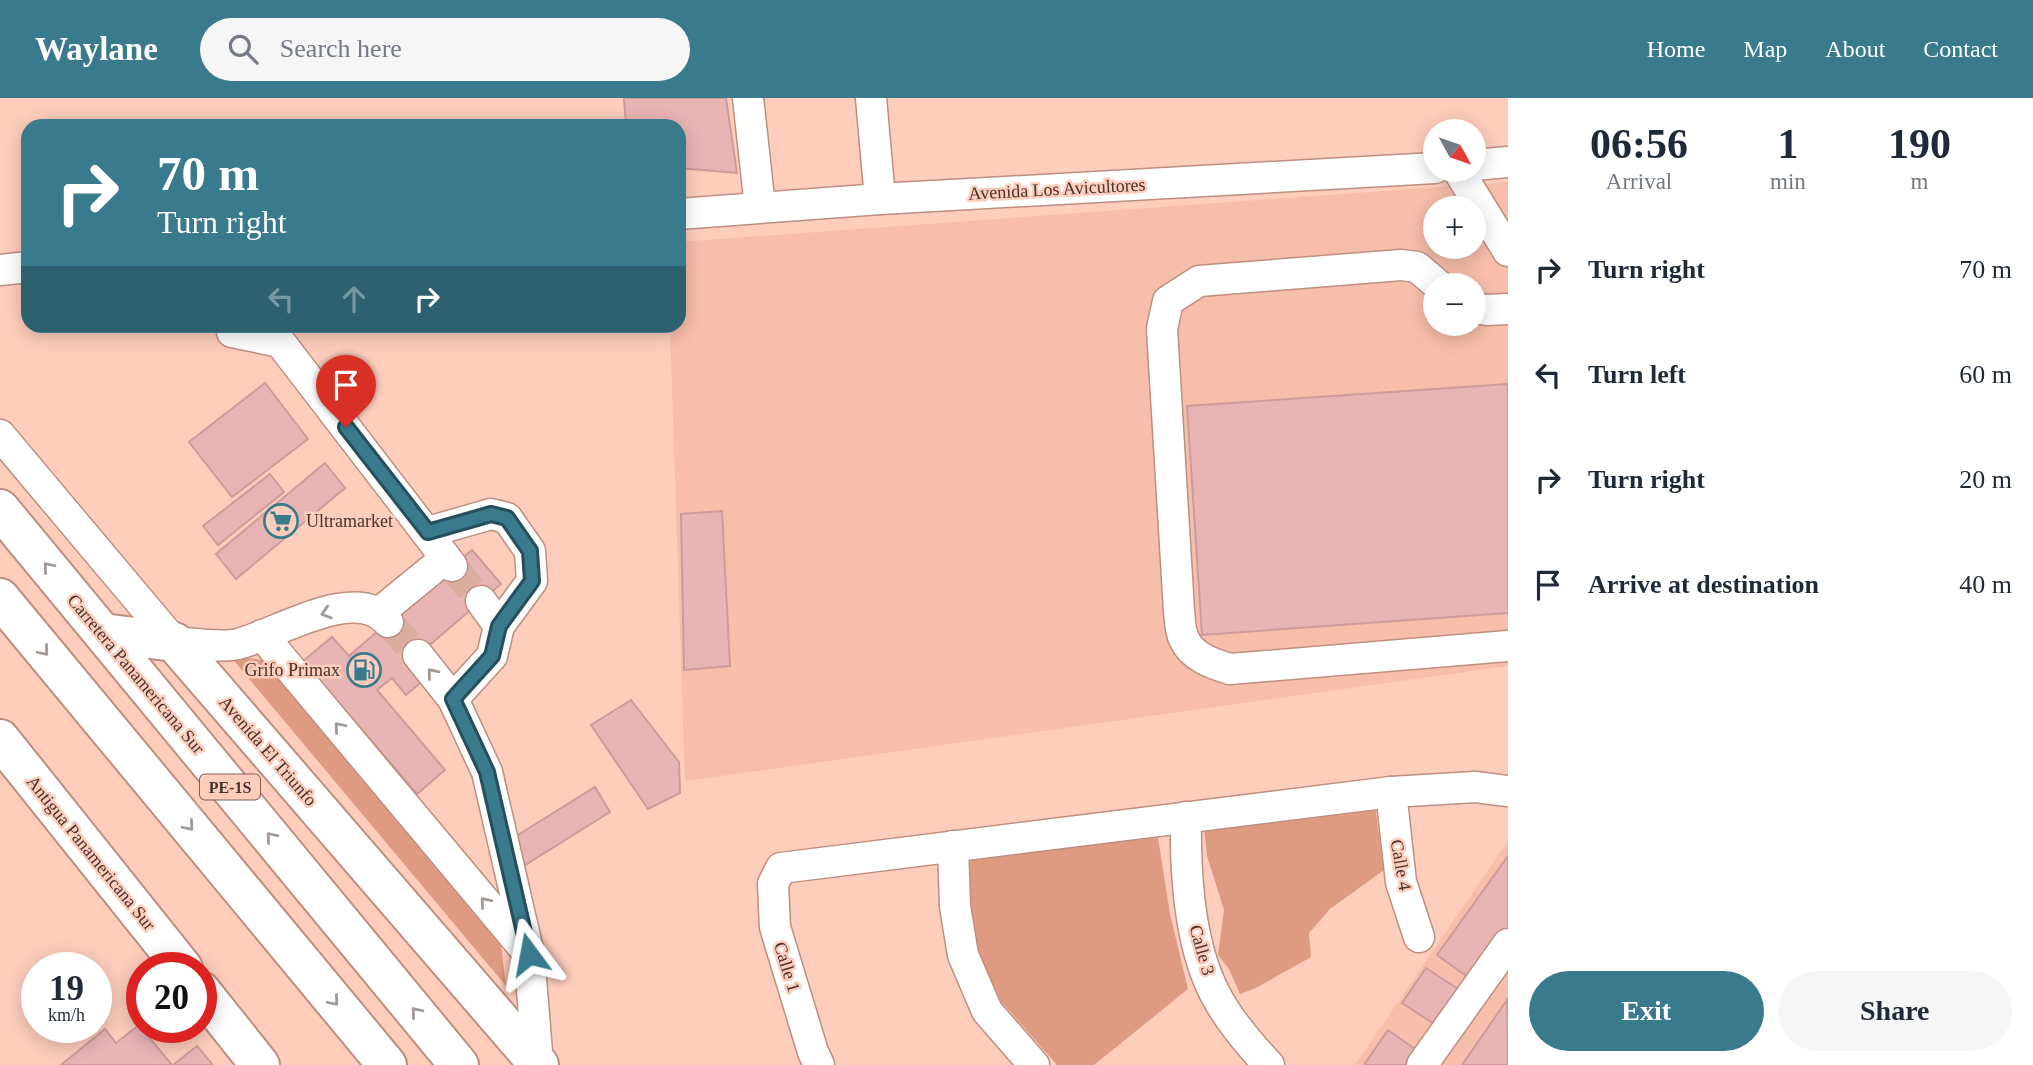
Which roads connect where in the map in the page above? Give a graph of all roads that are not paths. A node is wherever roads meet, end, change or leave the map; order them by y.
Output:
1 (748, 98) edge
2 (871, 98) edge
3 (1508, 162) edge
4 (1486, 164) edge
5 (1423, 168) edge
6 (1465, 182) edge
7 (880, 200) junction
8 (760, 207) junction
9 (686, 213) edge
10 (1508, 251) edge
11 (21, 268) edge
12 (0, 270) edge
13 (1425, 273) edge
14 (1508, 309) edge
15 (1486, 310) edge
16 (241, 333) edge
17 (0, 435) edge
18 (0, 509) edge
19 (428, 532) junction
20 (0, 598) edge
21 (481, 601) tunnel mouth
22 (499, 626) junction
23 (103, 633) junction
24 (262, 635) junction
25 (174, 642) junction
26 (1508, 646) edge
27 (418, 655) tunnel mouth
28 (453, 699) junction
29 (0, 739) edge
30 (1508, 791) edge
31 (1391, 792) junction
32 (1186, 817) junction
33 (953, 846) junction
34 (1419, 937) dead end
35 (1508, 944) edge
36 (170, 952) edge
37 (529, 954) junction
38 (217, 1011) edge
39 (260, 1065) edge
40 (387, 1065) edge
41 (459, 1065) edge
42 (538, 1065) edge
43 (819, 1065) edge
44 (1034, 1065) edge
45 (1269, 1065) edge
46 (1422, 1065) edge

1 - 8 street
2 - 7 street
3 - 4 street
5 - 7 street, Avenida Los Avicultores
6 - 10 street
7 - 8 street, Avenida Los Avicultores
8 - 9 street, Avenida Los Avicultores
11 - 12 street
13 - 26 street
14 - 15 street
16 - 19 street
17 - 25 street, Avenida El Triunfo
23 -> 18 main road, Carretera Panamericana Sur / PE-1S
19 - 22 street
19 -> 24 street
20 -> 40 main road, PE-1S
21 - 22 street
22 - 28 street
23 - 25 main road
41 -> 23 main road, Carretera Panamericana Sur / PE-1S
24 - 25 street
37 -> 24 street
25 - 42 main road, Avenida El Triunfo
28 -> 27 street
28 - 37 street
29 - 36 main road, Antigua Panamericana Sur
30 - 31 street
31 - 32 street
31 - 34 street, Calle 4
32 - 33 street
32 - 45 street, Calle 3
33 - 43 street, Calle 1
33 - 44 street
35 - 46 street
37 - 42 street
38 - 39 main road

